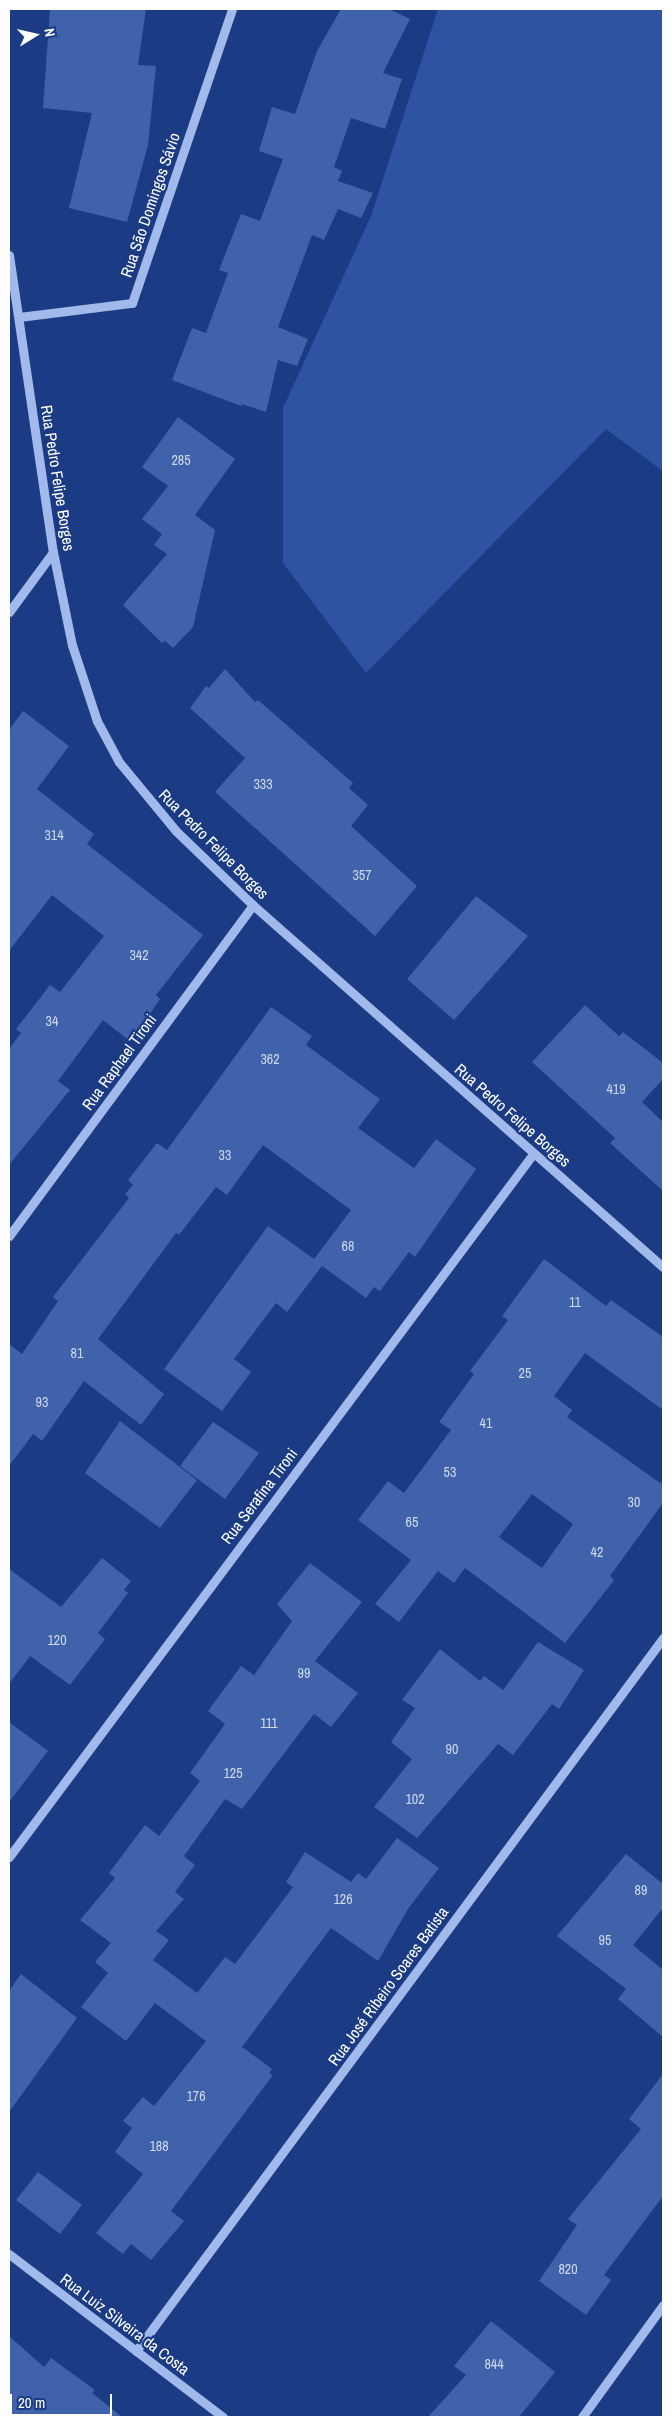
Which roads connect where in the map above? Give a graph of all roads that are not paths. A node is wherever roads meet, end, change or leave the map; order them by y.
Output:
1 (232, 9) edge
2 (9, 255) edge
3 (18, 317) junction
4 (53, 552) junction
5 (9, 612) edge
6 (253, 905) junction
7 (534, 1154) junction
8 (9, 1236) edge
9 (663, 1267) edge
10 (663, 1638) edge
11 (9, 1857) edge
12 (9, 2254) edge
13 (663, 2305) edge
14 (136, 2351) junction
15 (223, 2417) edge
16 (582, 2417) edge

1 - 3 street, Rua São Domingos Sávio
2 - 3 street, Rua Pedro Felipe Borges
3 - 4 street, Rua Pedro Felipe Borges
4 - 5 street
4 - 6 street, Rua Pedro Felipe Borges
6 - 7 street, Rua Pedro Felipe Borges
6 - 8 street, Rua Raphael Tironi
7 - 9 street, Rua Pedro Felipe Borges
7 - 11 street, Rua Serafina Tironi
10 - 14 street, Rua José Ribeiro Soares Batista
12 - 14 street, Rua Luiz Silveira da Costa
13 - 16 street
14 - 15 street, Rua Luiz Silveira da Costa

